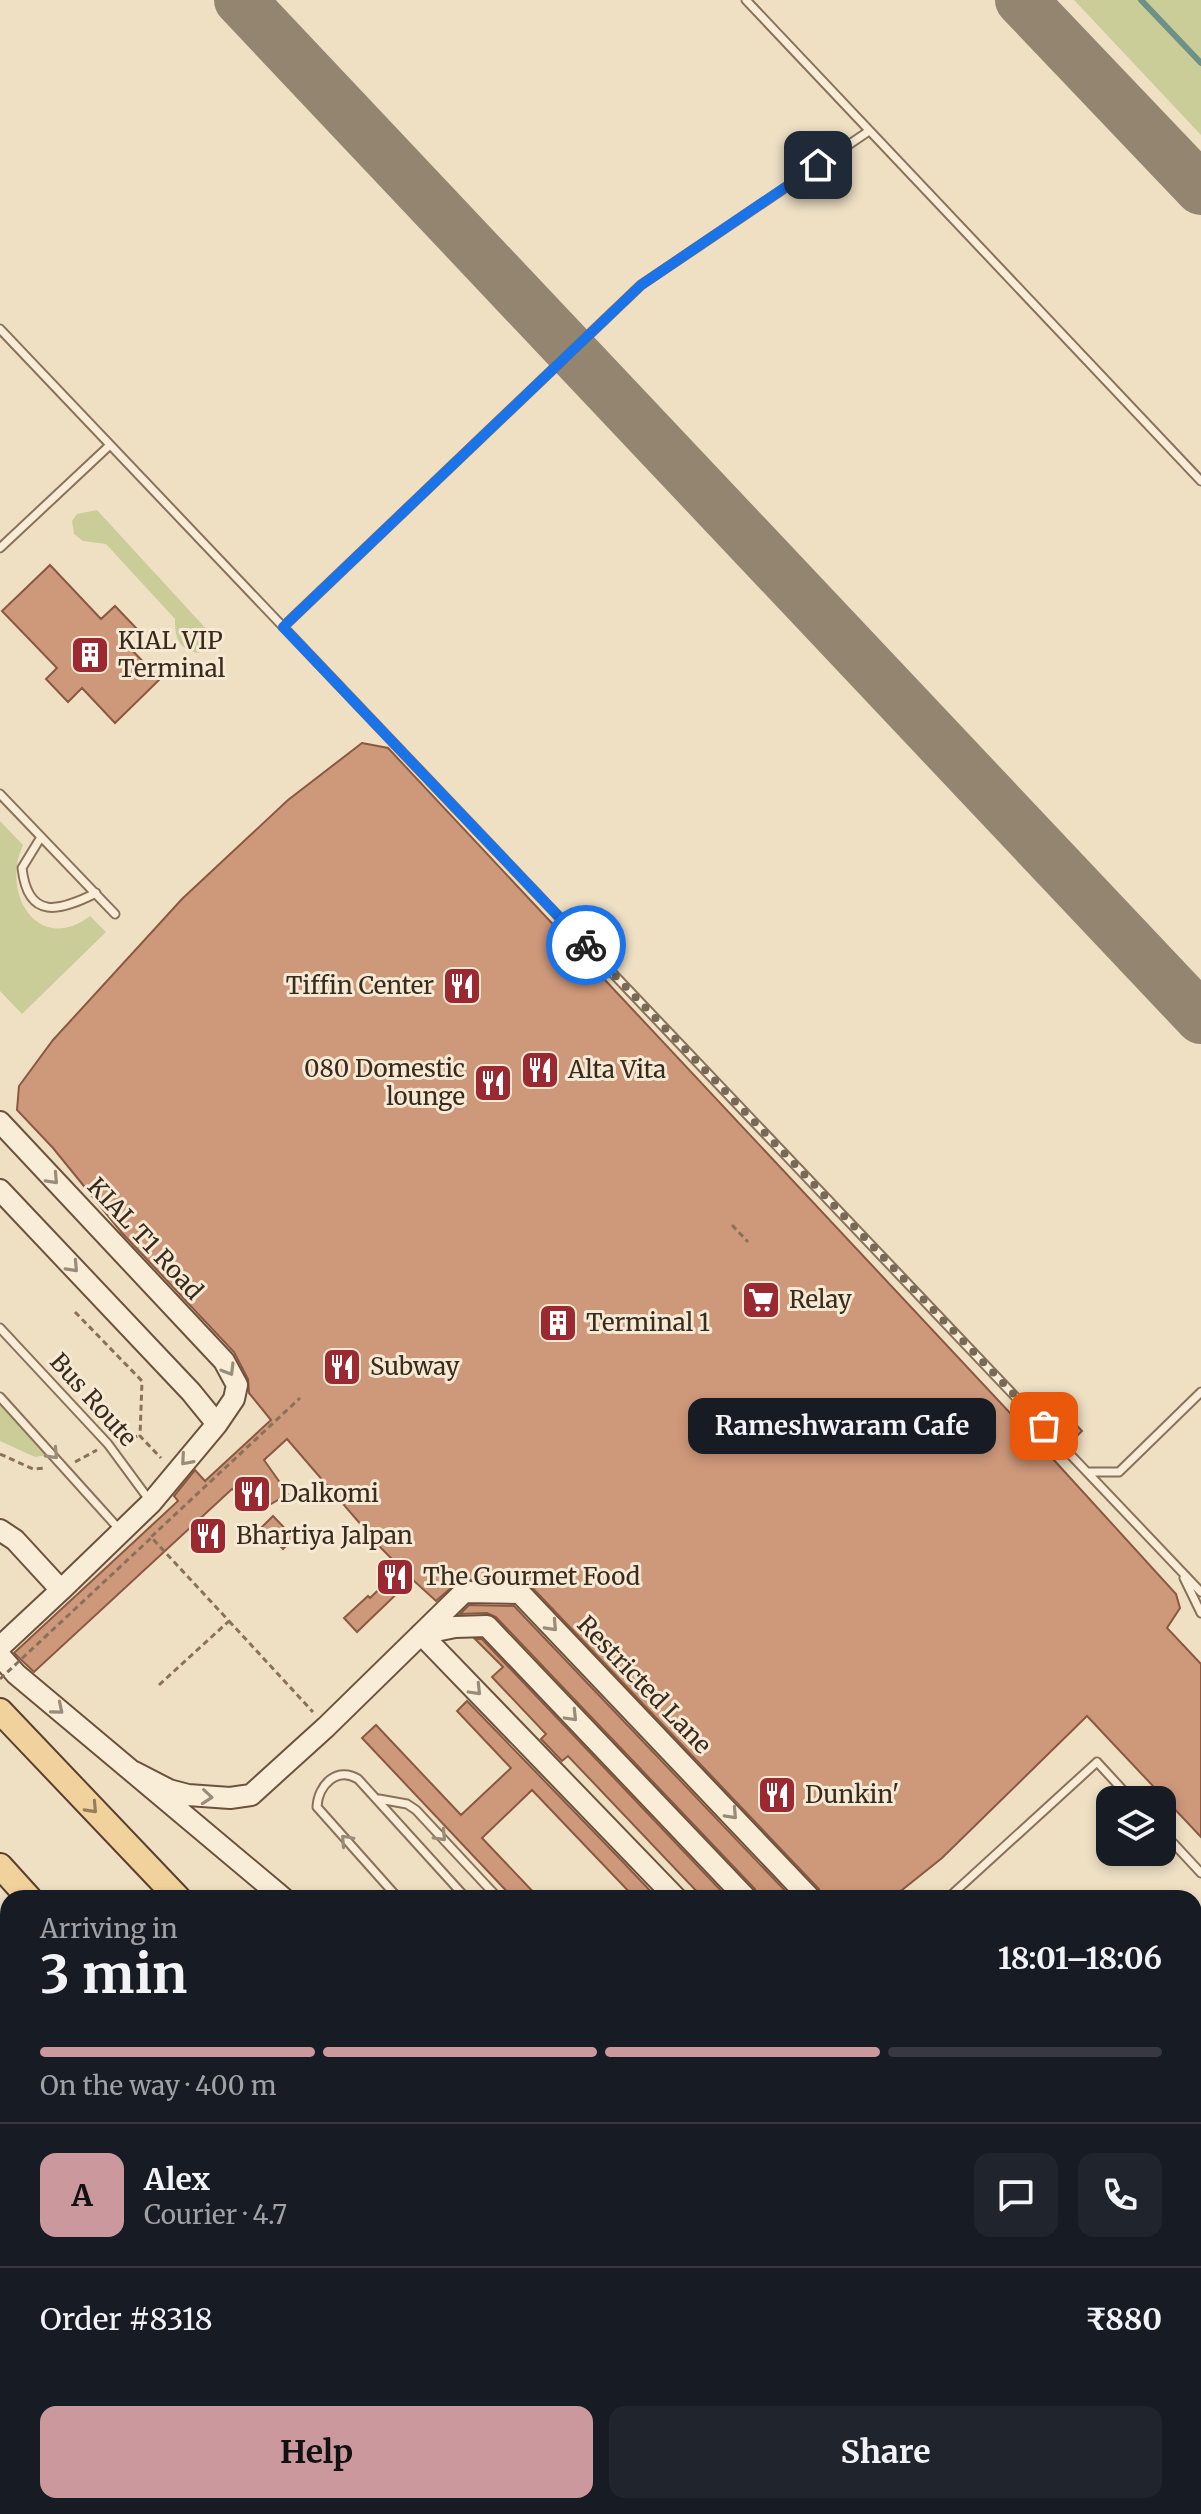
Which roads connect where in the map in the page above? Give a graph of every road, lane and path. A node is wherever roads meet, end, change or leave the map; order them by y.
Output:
1 (746, 0) edge
2 (869, 131) junction
3 (0, 329) edge
4 (110, 445) junction
5 (1201, 481) edge
6 (0, 548) edge
7 (283, 627) junction
8 (0, 794) edge
9 (41, 837) junction
10 (96, 893) junction
11 (115, 914) dead end
12 (0, 1122) edge
13 (0, 1190) edge
14 (732, 1225) dead end
15 (748, 1242) dead end
16 (75, 1312) dead end
17 (0, 1328) edge
18 (1201, 1392) edge
19 (0, 1397) edge
20 (300, 1398) dead end
21 (217, 1424) junction
22 (176, 1472) junction
23 (1088, 1472) junction
24 (151, 1503) junction
25 (0, 1513) edge
26 (121, 1531) junction
27 (8, 1535) edge
28 (151, 1538) dead end
29 (1179, 1569) junction
30 (61, 1590) junction
31 (1201, 1592) edge
32 (1201, 1613) edge
33 (229, 1621) junction
34 (421, 1634) junction
35 (0, 1647) edge
36 (0, 1656) edge
37 (5, 1672) edge
38 (159, 1685) dead end
39 (0, 1711) edge
40 (326, 1727) junction
41 (134, 1772) junction
42 (1119, 1786) edge
43 (377, 1798) junction
44 (1176, 1846) edge
45 (0, 1866) edge
46 (1201, 1873) edge
47 (22, 1890) edge
48 (170, 1890) edge
49 (274, 1890) edge
50 (391, 1890) edge
51 (459, 1890) edge
52 (491, 1890) edge
53 (668, 1890) edge
54 (738, 1890) edge
55 (802, 1890) edge
56 (957, 1890) edge

1 - 2 lane
2 - 5 lane
2 - 7 lane
3 - 4 lane
4 - 6 lane
4 - 7 lane
7 - 23 lane
8 - 9 lane
9 - 10 lane
9 - 10 lane
10 - 11 lane
12 -> 21 main road, KIAL T1 Road
13 -> 21 main road
14 - 15 path
16 - 22 path
17 - 24 lane, Bus Route
18 - 23 lane
19 -> 26 lane
20 - 33 path
21 -> 22 main road
22 - 24 main road
23 - 29 lane
24 - 26 main road
25 - 27 main road
26 - 30 main road
27 - 30 main road
28 - 37 path, bridge
29 - 31 lane
29 - 32 lane
30 - 35 main road
33 - 38 path
33 - 40 path
34 - 40 main road, Restricted Lane
34 -> 53 main road
34 -> 54 main road
34 -> 55 main road, Restricted Lane
36 - 37 main road
37 -> 41 main road
39 -> 48 main road
41 -> 40 main road, Restricted Lane
41 - 49 main road
42 - 56 lane
50 -> 43 lane
43 - 51 lane
43 -> 52 lane
44 - 46 lane
45 - 47 main road

